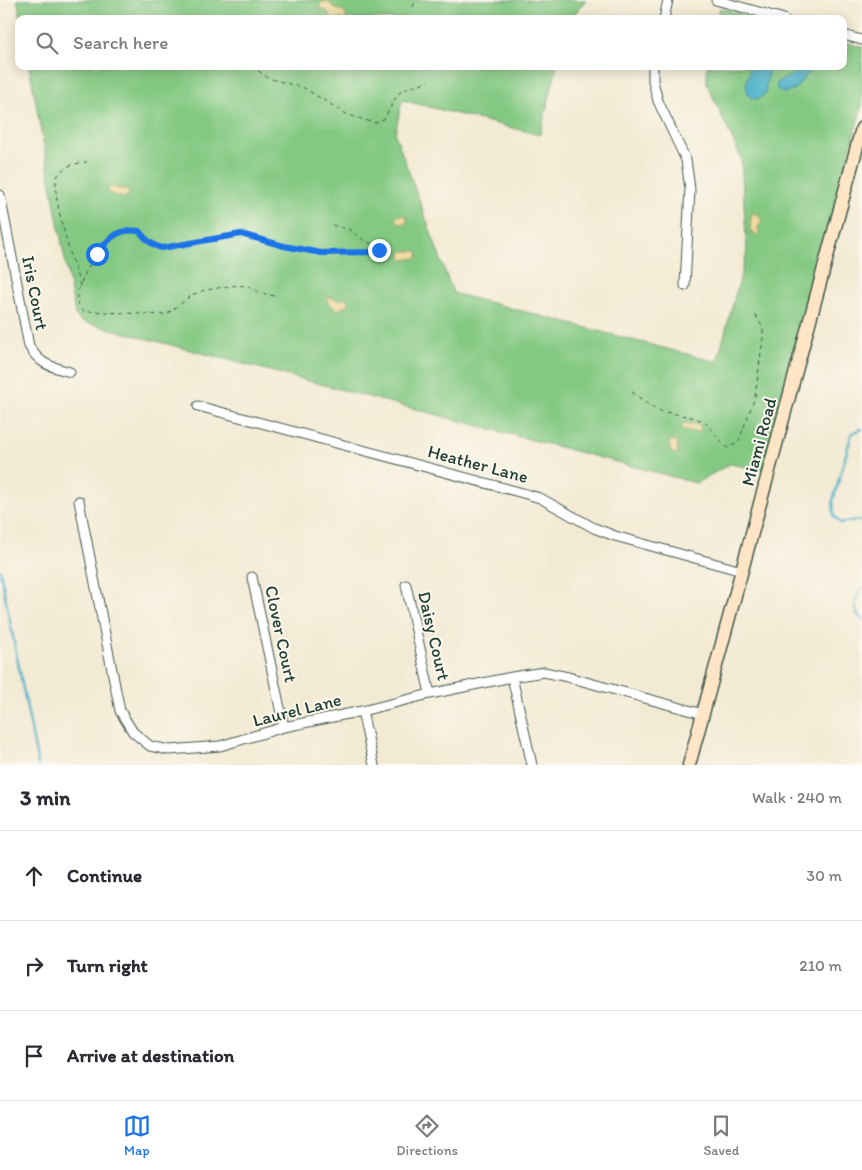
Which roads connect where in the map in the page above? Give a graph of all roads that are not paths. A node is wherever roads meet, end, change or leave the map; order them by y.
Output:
1 (668, 0) edge
2 (716, 0) edge
3 (665, 15) edge
4 (770, 15) edge
5 (847, 36) edge
6 (862, 40) edge
7 (653, 70) edge
8 (862, 128) edge
9 (0, 196) edge
10 (685, 286) dead end
11 (70, 372) dead end
12 (198, 406) dead end
13 (79, 501) dead end
14 (742, 571) junction
15 (252, 577) dead end
16 (406, 585) dead end
17 (512, 677) junction
18 (430, 694) junction
19 (362, 711) junction
20 (703, 714) junction
21 (284, 727) junction
22 (374, 765) edge
23 (532, 765) edge
24 (689, 765) edge

1 - 3 street
2 - 4 street
5 - 6 street
7 - 10 street
8 - 14 street, Miami Road
9 - 11 street, Iris Court
12 - 14 street, Heather Lane
13 - 21 street, Laurel Lane
14 - 20 street, Miami Road
15 - 21 street, Clover Court
16 - 18 street, Daisy Court
17 - 18 street, Laurel Lane
17 - 20 street, Laurel Lane
17 - 23 street
18 - 19 street, Laurel Lane
19 - 21 street, Laurel Lane
19 - 22 street
20 - 24 street, Miami Road

